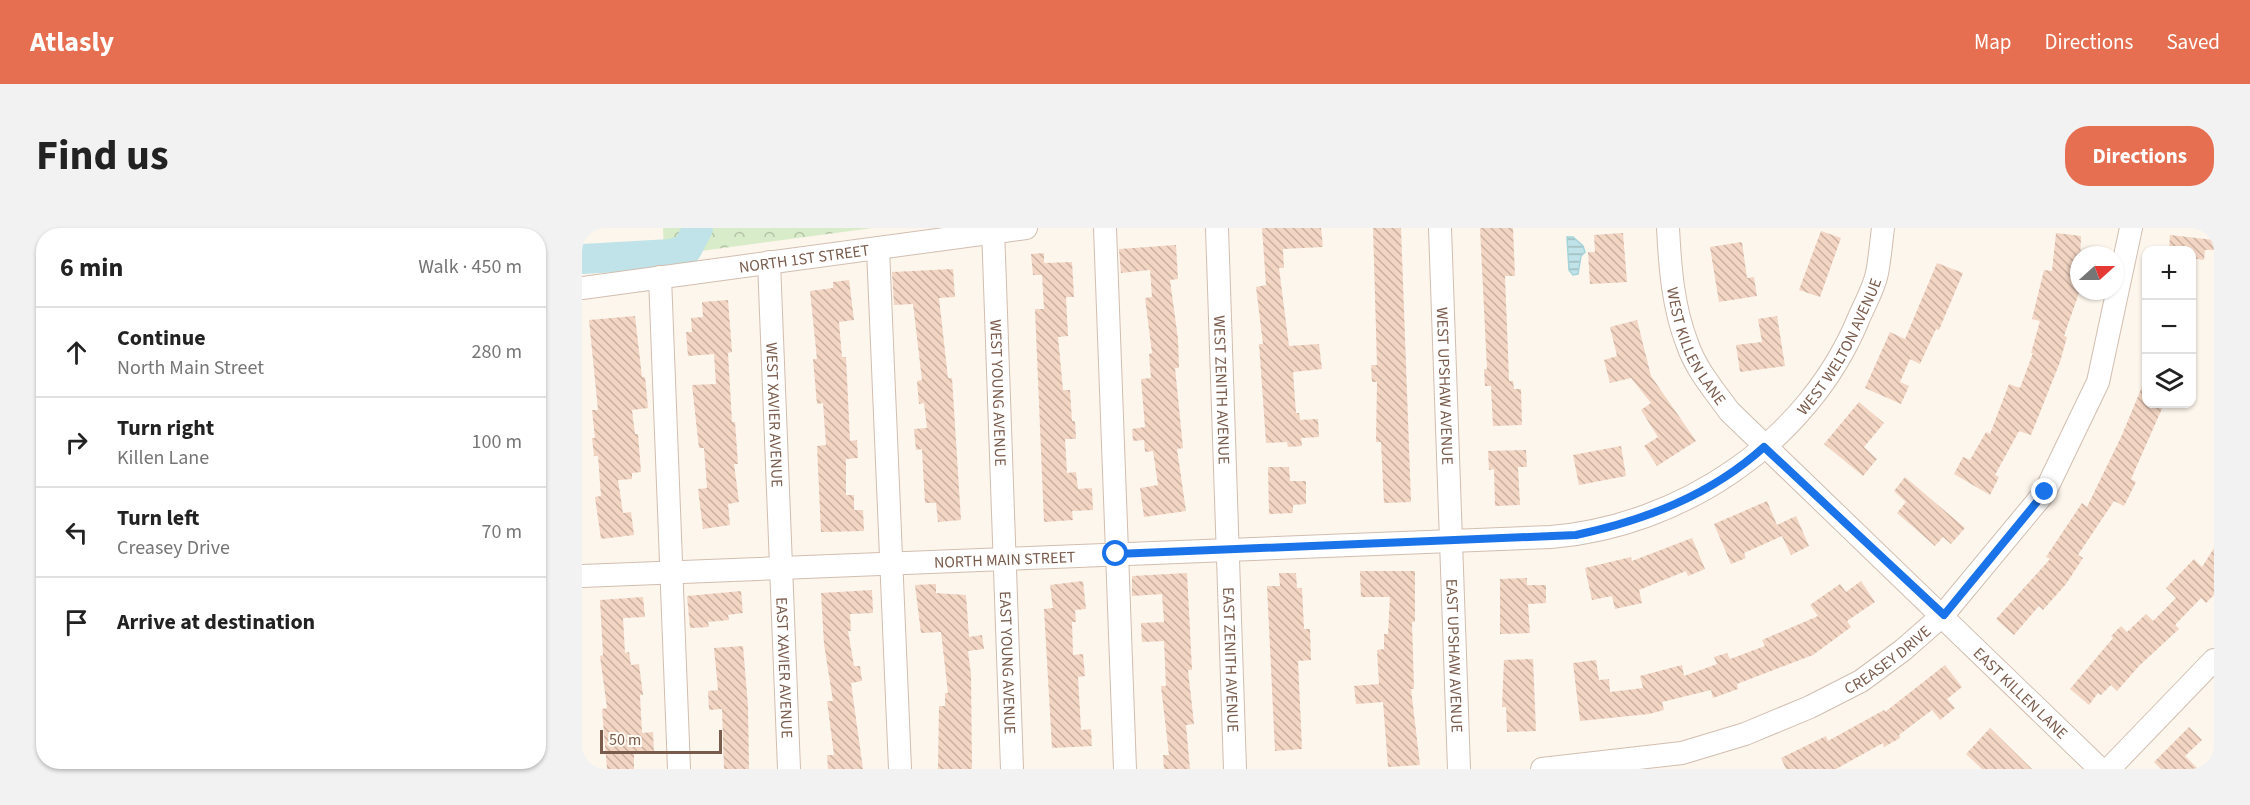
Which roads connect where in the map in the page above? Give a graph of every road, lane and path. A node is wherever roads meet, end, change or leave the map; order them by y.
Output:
1 (1026, 228) edge
2 (1105, 228) edge
3 (1217, 228) edge
4 (1440, 228) edge
5 (1668, 228) edge
6 (1882, 228) edge
7 (2131, 228) edge
8 (993, 231) edge
9 (878, 249) junction
10 (769, 262) junction
11 (660, 278) junction
12 (582, 288) edge
13 (1764, 447) junction
14 (1450, 541) junction
15 (1226, 551) junction
16 (1116, 554) junction
17 (1003, 558) junction
18 (890, 562) junction
19 (782, 566) junction
20 (672, 572) junction
21 (582, 576) edge
22 (1944, 615) junction
23 (2214, 660) edge
24 (1682, 761) edge
25 (679, 769) edge
26 (789, 769) edge
27 (900, 769) edge
28 (1012, 769) edge
29 (1125, 769) edge
30 (1235, 769) edge
31 (1459, 769) edge
32 (1542, 769) edge
33 (2100, 769) edge
34 (2109, 769) edge

1 - 8 street, NORTH 1ST STREET
2 - 16 street
3 - 15 street, WEST ZENITH AVENUE
4 - 14 street, WEST UPSHAW AVENUE
5 - 13 street, WEST KILLEN LANE
6 - 13 street, WEST WELTON AVENUE
7 - 22 street, CREASEY DRIVE
8 - 9 street, NORTH 1ST STREET
8 - 17 street, WEST YOUNG AVENUE
9 - 10 street, NORTH 1ST STREET
9 - 18 street
10 - 11 street, NORTH 1ST STREET
10 - 19 street, WEST XAVIER AVENUE
11 - 12 street, NORTH 1ST STREET
11 - 20 street
13 - 14 street, NORTH MAIN STREET
13 - 22 street, WEST KILLEN LANE
14 - 15 street, NORTH MAIN STREET
14 - 31 street, EAST UPSHAW AVENUE
15 - 16 street, NORTH MAIN STREET
15 - 30 street, EAST ZENITH AVENUE
16 - 17 street, NORTH MAIN STREET
16 - 29 street
17 - 18 street, NORTH MAIN STREET
17 - 28 street, EAST YOUNG AVENUE
18 - 19 street, NORTH MAIN STREET
18 - 27 street
19 - 20 street, NORTH MAIN STREET
19 - 26 street, EAST XAVIER AVENUE
20 - 21 street, NORTH MAIN STREET
20 - 25 street
22 - 24 street, CREASEY DRIVE
22 - 33 street, EAST KILLEN LANE
23 - 34 street
24 - 32 street, CREASEY DRIVE

